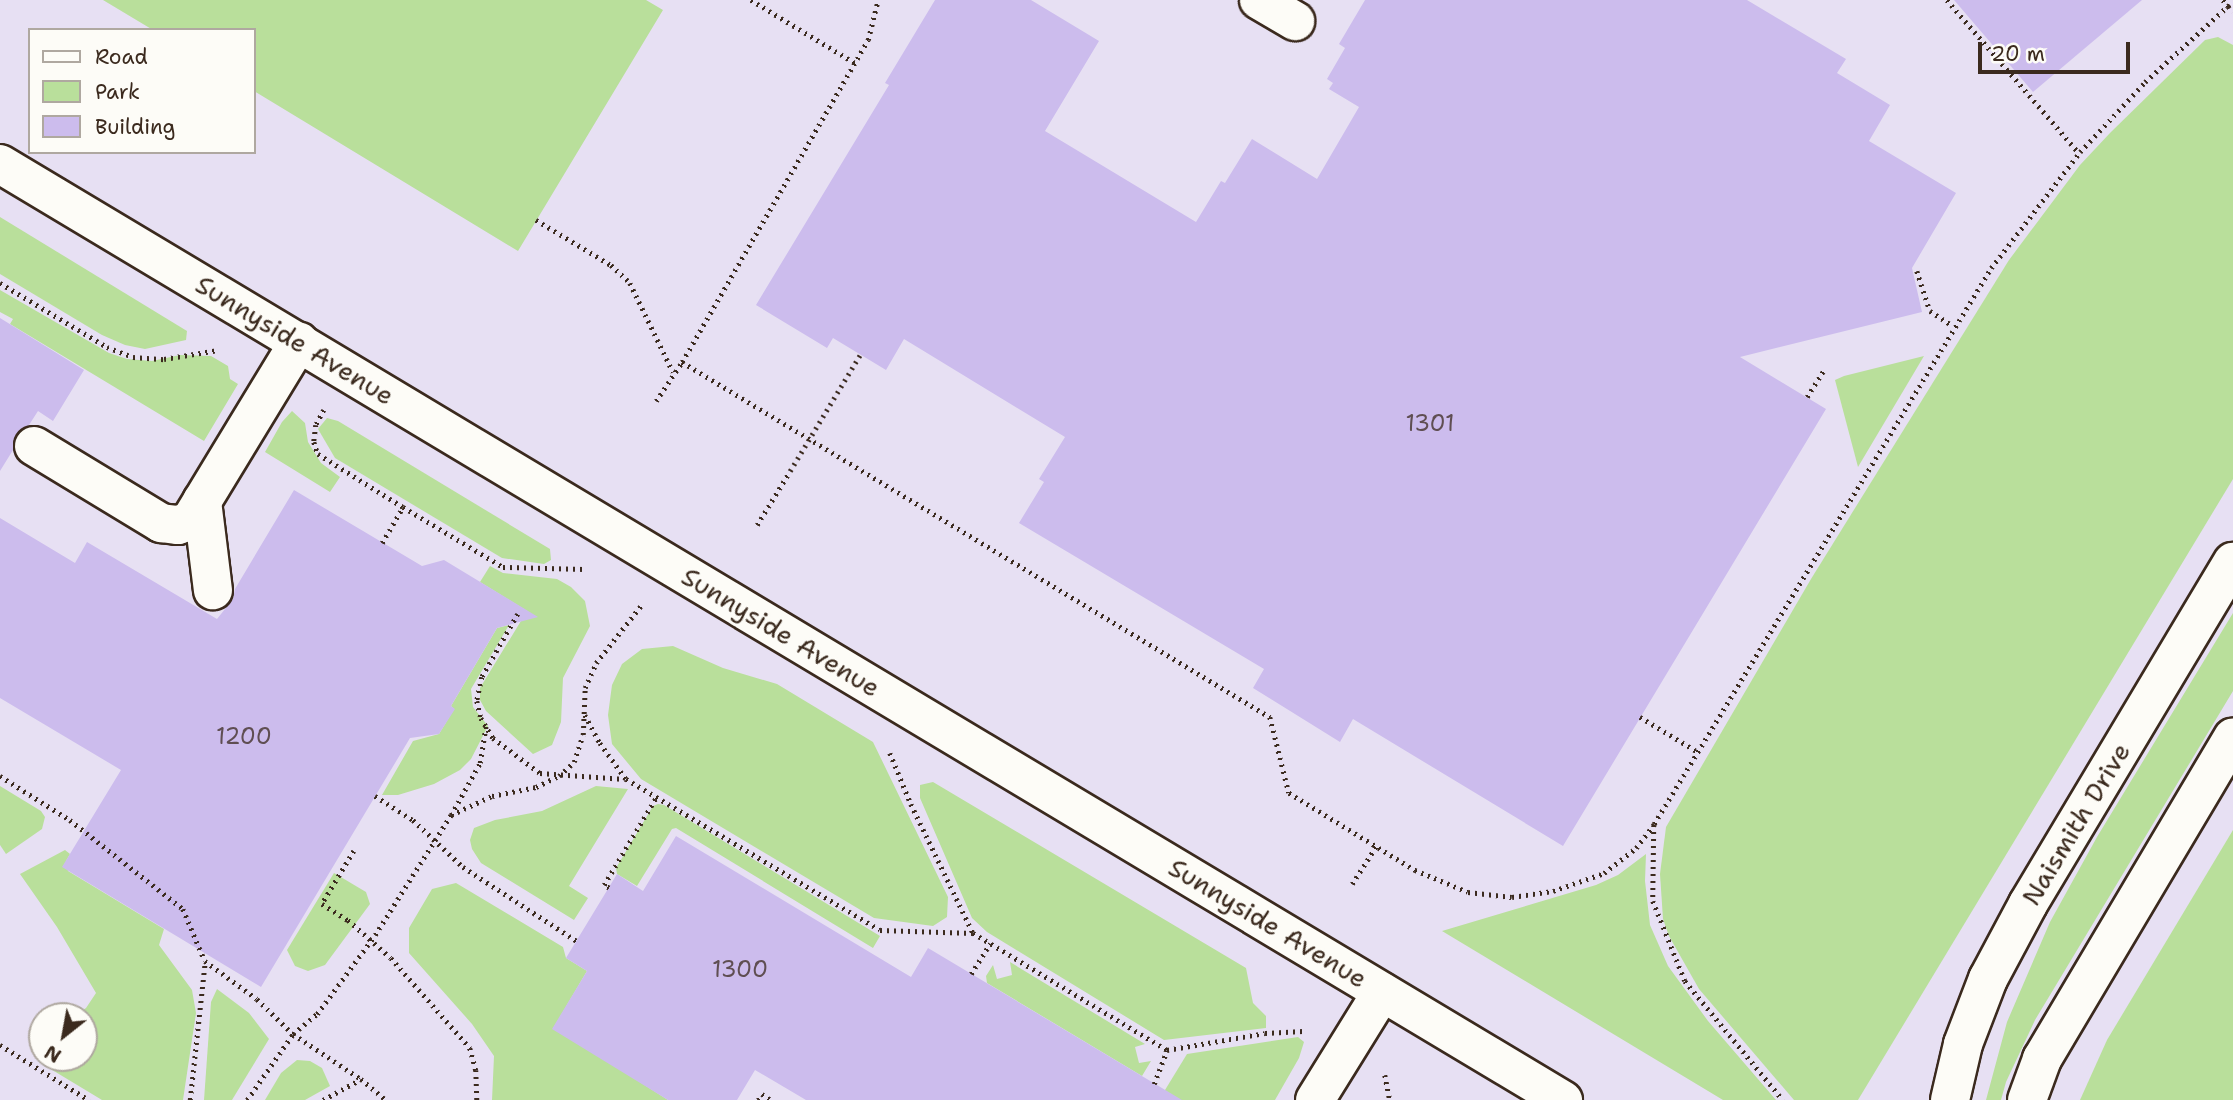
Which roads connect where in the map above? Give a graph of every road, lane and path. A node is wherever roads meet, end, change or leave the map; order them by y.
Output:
1 (751, 0) edge
2 (878, 0) edge
3 (1259, 0) edge
4 (1947, 0) edge
5 (2223, 0) edge
6 (2230, 4) edge
7 (2233, 11) edge
8 (1295, 21) dead end
9 (855, 63) junction
10 (2079, 153) junction
11 (0, 164) edge
12 (536, 220) dead end
13 (1917, 271) dead end
14 (0, 283) edge
15 (1953, 326) junction
16 (299, 342) junction
17 (229, 347) dead end
18 (860, 355) dead end
19 (682, 362) junction
20 (1824, 370) dead end
21 (673, 373) junction
22 (1808, 397) dead end
23 (656, 401) dead end
24 (327, 405) dead end
25 (34, 446) dead end
26 (202, 502) junction
27 (403, 507) junction
28 (757, 525) dead end
29 (382, 543) dead end
30 (2233, 562) edge
31 (590, 569) dead end
32 (214, 590) dead end
33 (649, 597) dead end
34 (518, 614) dead end
35 (584, 713) junction
36 (1640, 717) dead end
37 (486, 725) junction
38 (2233, 737) edge
39 (889, 750) dead end
40 (1698, 752) junction
41 (0, 776) edge
42 (559, 776) junction
43 (626, 779) junction
44 (375, 796) dead end
45 (657, 796) junction
46 (451, 816) junction
47 (1654, 824) junction
48 (435, 841) junction
49 (1377, 845) junction
50 (354, 851) dead end
51 (1352, 884) dead end
52 (609, 888) dead end
53 (973, 933) junction
54 (371, 940) junction
55 (577, 941) dead end
56 (990, 943) junction
57 (205, 961) junction
58 (971, 974) dead end
59 (1382, 992) junction
60 (1309, 1031) dead end
61 (293, 1034) junction
62 (0, 1045) edge
63 (1167, 1049) junction
64 (1385, 1074) dead end
65 (361, 1079) junction
66 (1154, 1084) dead end
67 (89, 1100) edge
68 (190, 1100) edge
69 (247, 1100) edge
70 (323, 1100) edge
71 (386, 1100) edge
72 (477, 1100) edge
73 (758, 1100) edge
74 (771, 1100) edge
75 (1315, 1100) edge
76 (1390, 1100) edge
77 (1563, 1100) edge
78 (1783, 1100) edge
79 (1950, 1100) edge
80 (2027, 1100) edge

1 - 9 path
2 - 9 path
3 - 8 street
4 - 10 path
5 - 6 path
6 - 7 path
6 - 10 path
9 - 19 path
10 - 15 path
11 - 16 street, Sunnyside Avenue
12 - 21 path
13 - 15 path
14 - 17 path
15 - 40 path
16 - 26 street
16 - 59 street, Sunnyside Avenue
18 - 28 path, bridge
19 - 21 path
19 - 49 path
20 - 22 path
21 - 23 path
24 - 27 path
25 - 26 street
26 - 32 street
27 - 29 path
27 - 31 path
30 - 79 street, Naismith Drive
33 - 35 path
34 - 37 path
35 - 42 path
35 - 43 path
36 - 40 path
37 - 42 path
37 - 46 path
38 - 80 street
39 - 53 path
40 - 47 path
41 - 57 path
42 - 43 path
42 - 46 path
43 - 45 path
44 - 48 path
45 - 52 path
45 - 53 path
46 - 48 path
47 - 49 path
47 - 78 path
48 - 54 path
48 - 55 path
49 - 51 path
50 - 54 path
53 - 56 path
54 - 61 path
54 - 72 path
56 - 58 path
56 - 63 path
57 - 61 path
57 - 68 path
59 - 75 street
59 - 77 street, Sunnyside Avenue
60 - 63 path
61 - 65 path
61 - 69 path
62 - 67 path
63 - 66 path
64 - 76 path
65 - 70 path
65 - 71 path
73 - 74 path

